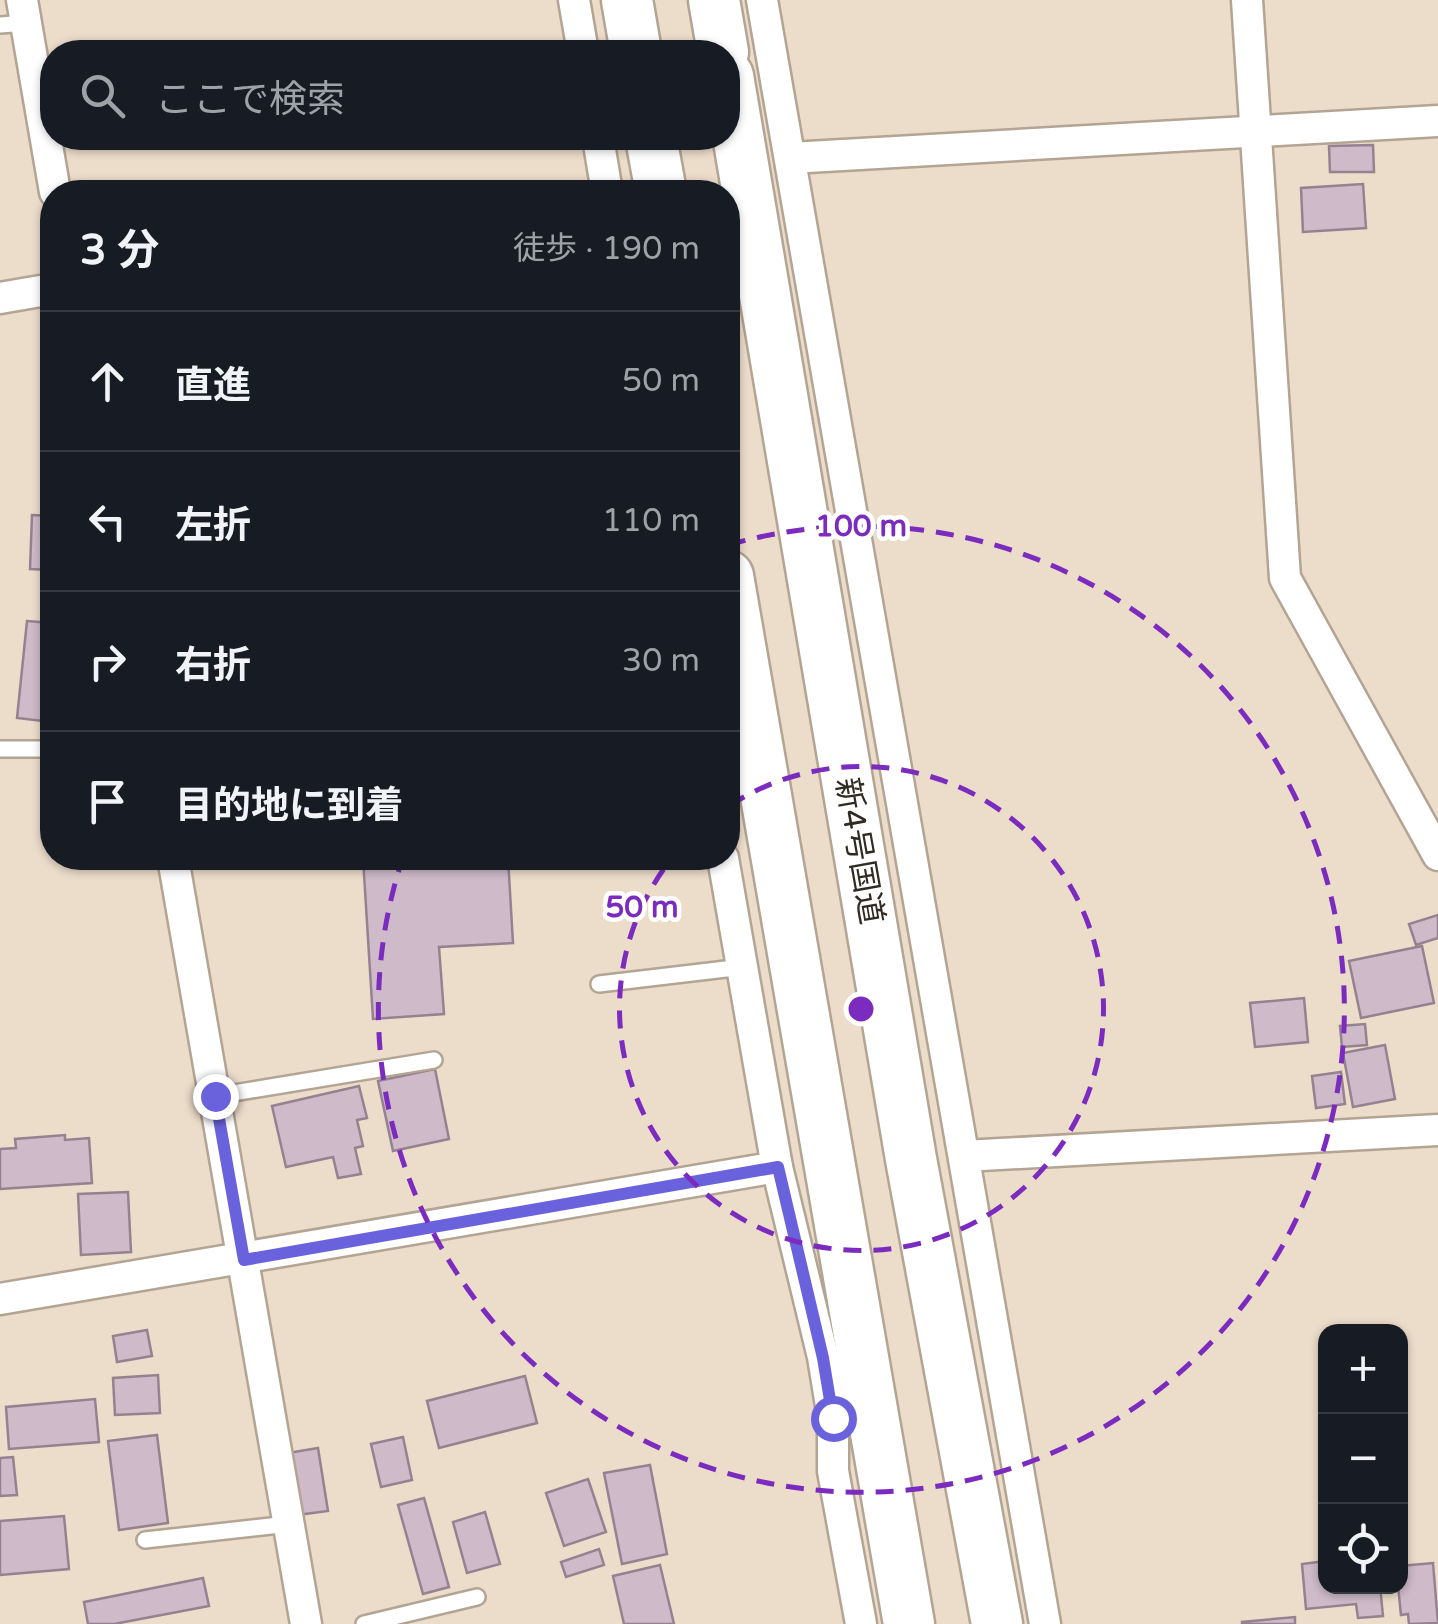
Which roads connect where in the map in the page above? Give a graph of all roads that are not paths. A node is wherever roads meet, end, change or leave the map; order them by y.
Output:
1 (574, 0) edge
2 (627, 0) edge
3 (714, 0) edge
4 (762, 0) edge
5 (1247, 0) edge
6 (16, 16) edge
7 (581, 40) edge
8 (634, 40) edge
9 (721, 40) edge
10 (1438, 121) edge
11 (40, 122) edge
12 (1254, 133) junction
13 (740, 147) edge
14 (46, 150) edge
15 (600, 150) edge
16 (654, 150) edge
17 (790, 158) junction
18 (53, 180) edge
19 (605, 180) edge
20 (659, 180) edge
21 (40, 290) edge
22 (0, 298) edge
23 (740, 658) edge
24 (0, 748) edge
25 (40, 749) edge
26 (1438, 855) edge
27 (176, 870) edge
28 (726, 870) edge
29 (742, 967) junction
30 (932, 976) junction
31 (599, 984) dead end
32 (882, 989) junction
33 (434, 1060) dead end
34 (215, 1096) junction
35 (1438, 1130) edge
36 (964, 1156) junction
37 (778, 1167) junction
38 (244, 1260) junction
39 (0, 1299) edge
40 (841, 1349) junction
41 (289, 1524) junction
42 (145, 1540) dead end
43 (477, 1597) dead end
44 (306, 1624) edge
45 (364, 1624) edge
46 (862, 1624) edge
47 (910, 1624) edge
48 (997, 1624) edge
49 (1045, 1624) edge

1 - 7 street
2 - 8 highway
3 - 9 highway
4 - 17 street
5 - 12 street
6 - 11 street
10 - 12 street
12 - 17 street
12 - 26 street
13 - 32 highway, 新4号国道
14 - 18 street
15 - 19 street
16 - 20 highway
17 - 30 street
21 - 22 street
23 - 40 highway
24 - 25 lane
27 - 34 street
28 - 29 street
29 - 31 lane
29 - 37 street
30 - 32 street
30 - 36 street
32 - 48 highway, 新4号国道
33 - 34 lane
34 - 38 street
35 - 36 street
36 - 49 street
37 - 38 street
37 - 40 street
38 - 39 street
38 - 41 street
40 - 46 street
40 - 47 highway
41 - 42 lane
41 - 44 street
43 - 45 lane

